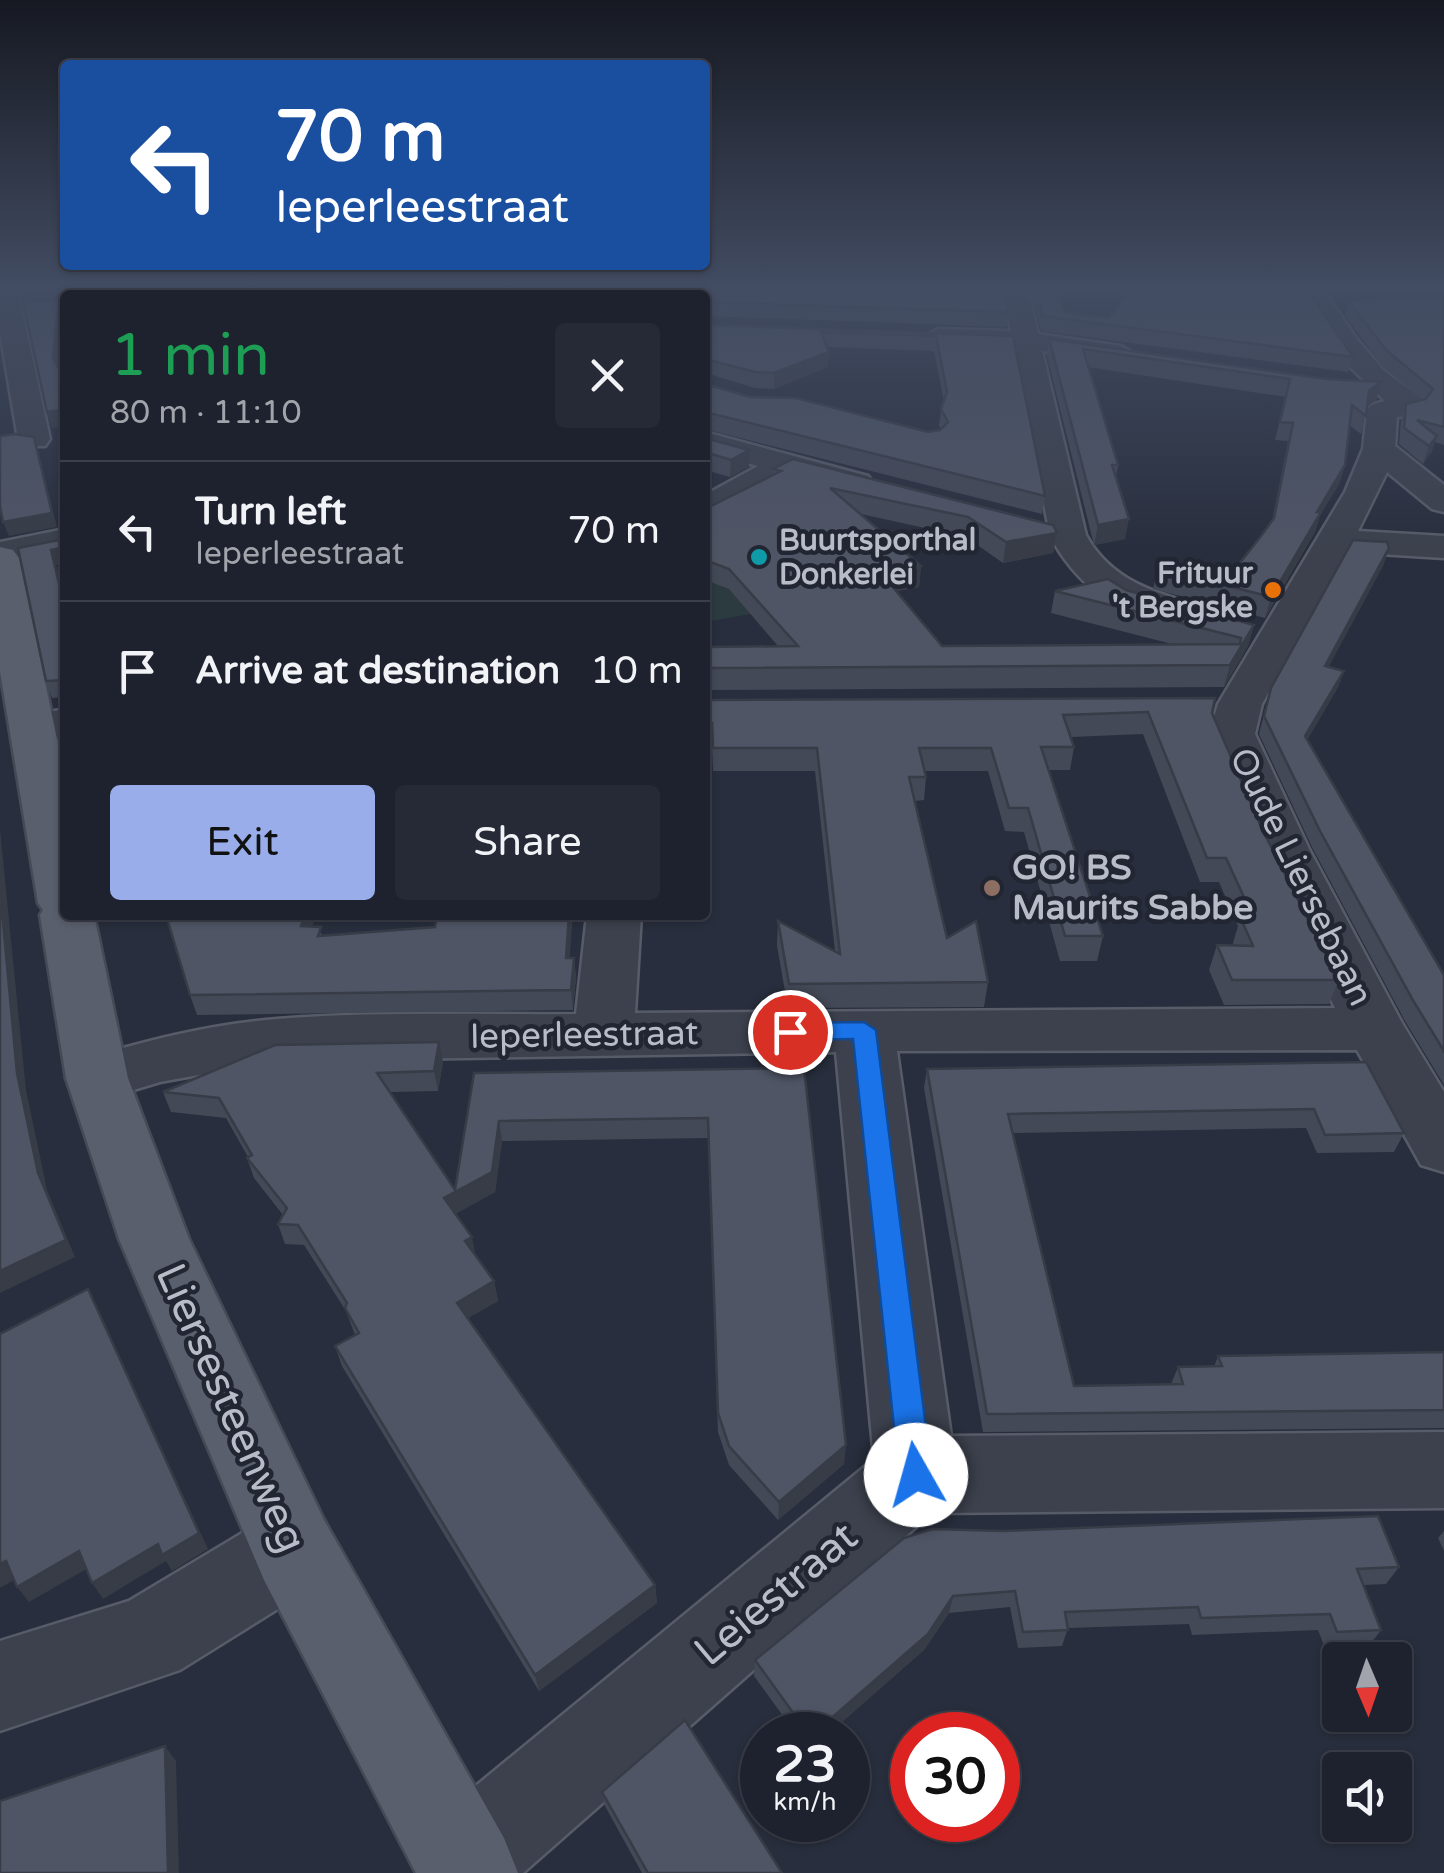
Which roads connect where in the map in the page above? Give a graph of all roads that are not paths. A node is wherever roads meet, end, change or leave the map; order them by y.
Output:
1 (31, 375) edge
2 (1031, 375) edge
3 (1369, 375) edge
4 (1338, 386) edge
5 (1382, 388) junction
6 (1409, 406) junction
7 (1444, 420) edge
8 (49, 436) edge
9 (710, 443) edge
10 (0, 445) edge
11 (1378, 448) junction
12 (785, 465) junction
13 (896, 494) edge
14 (1444, 502) edge
15 (710, 506) edge
16 (1335, 540) junction
17 (60, 541) edge
18 (1444, 547) edge
19 (0, 556) edge
20 (1244, 629) junction
21 (25, 702) edge
22 (60, 877) edge
23 (68, 920) edge
24 (614, 920) edge
25 (1375, 1029) junction
26 (864, 1030) junction
27 (604, 1035) junction
28 (97, 1078) junction
29 (1444, 1147) edge
30 (1444, 1470) edge
31 (916, 1475) junction
32 (294, 1550) junction
33 (0, 1686) edge
34 (466, 1867) edge

1 - 8 street
2 - 20 street
3 - 5 street
4 - 5 street
5 - 6 street
6 - 7 street
6 - 11 street, Oude Liersebaan
8 - 10 street
9 - 12 street
11 - 14 street
11 - 16 street, Oude Liersebaan
12 - 13 street
12 - 15 street
16 - 18 street
16 - 20 street, Oude Liersebaan
17 - 19 street
19 - 21 main road
20 - 25 street, Oude Liersebaan
21 - 22 main road
23 - 28 main road, Liersesteenweg
24 - 27 street
25 - 26 street, Ieperleestraat
25 - 29 street, Oude Liersebaan
26 - 27 street, Ieperleestraat
26 - 31 street
27 - 28 street, Ieperleestraat
28 - 32 main road, Liersesteenweg
30 - 31 street
31 - 34 street, Leiestraat
32 - 33 street
32 - 34 main road, Liersesteenweg

